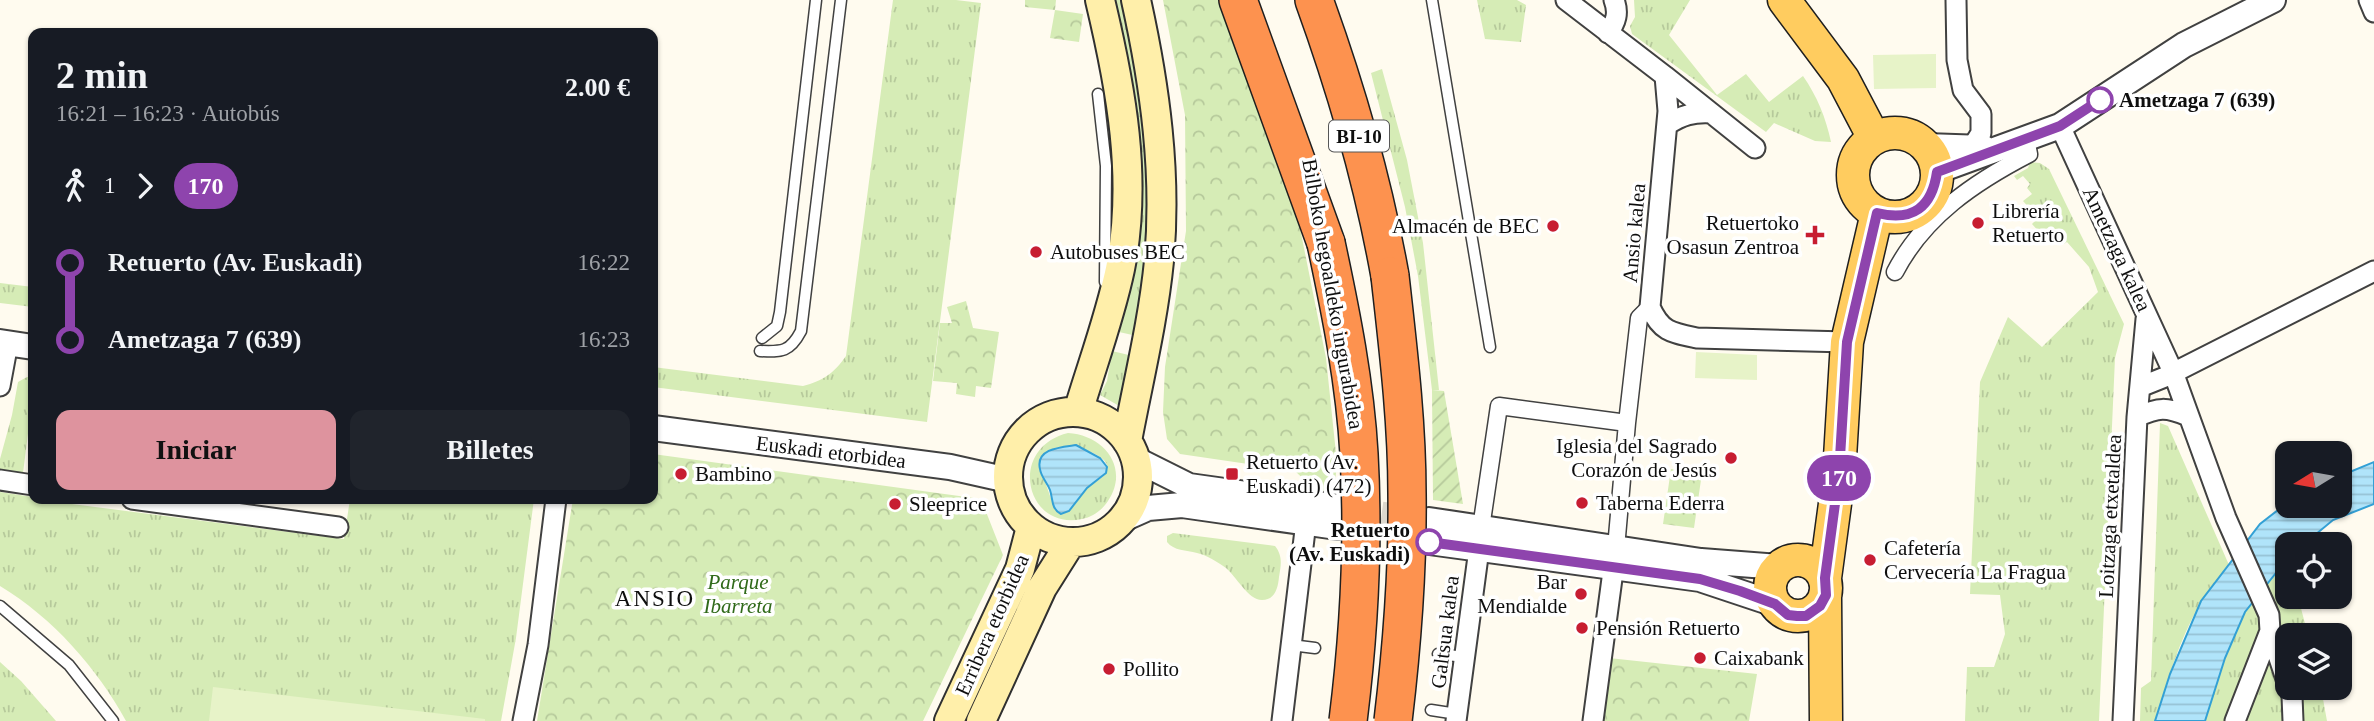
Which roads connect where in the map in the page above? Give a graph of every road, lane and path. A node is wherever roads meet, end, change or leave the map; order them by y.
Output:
1 (816, 0) edge
2 (841, 0) edge
3 (1100, 0) edge
4 (1136, 0) edge
5 (1238, 0) edge
6 (1263, 0) edge
7 (1314, 0) edge
8 (1432, 0) edge
9 (1566, 0) edge
10 (1614, 0) edge
11 (1784, 0) edge
12 (1956, 0) edge
13 (2273, 0) edge
14 (2368, 0) edge
15 (2374, 12) edge
16 (1608, 33) junction
17 (1665, 76) junction
18 (1098, 94) dead end
19 (1711, 113) junction
20 (1667, 125) junction
21 (2060, 126) junction
22 (1874, 138) junction
23 (2019, 146) junction
24 (1755, 148) dead end
25 (1971, 149) junction
26 (1931, 159) junction
27 (1877, 213) junction
28 (1326, 243) junction
29 (2374, 271) edge
30 (1895, 272) dead end
31 (1650, 307) junction
32 (2147, 314) junction
33 (762, 338) dead end
34 (1101, 339) junction
35 (1847, 342) junction
36 (4, 343) edge
37 (28, 346) edge
38 (1490, 346) dead end
39 (760, 351) dead end
40 (2142, 366) junction
41 (2169, 367) junction
42 (0, 386) edge
43 (2140, 387) junction
44 (1077, 412) junction
45 (2188, 416) junction
46 (2137, 417) junction
47 (1627, 423) junction
48 (658, 429) edge
49 (1131, 450) junction
50 (1839, 474) junction
51 (0, 480) edge
52 (1008, 480) junction
53 (28, 484) edge
54 (194, 504) edge
55 (555, 504) edge
56 (1122, 520) junction
57 (1306, 522) junction
58 (338, 527) dead end
59 (1031, 527) junction
60 (1429, 531) tunnel mouth
61 (1480, 539) junction
62 (1071, 542) junction
63 (1615, 558) junction
64 (1789, 563) junction
65 (1825, 588) junction
66 (0, 606) edge
67 (1782, 610) junction
68 (2270, 623) junction
69 (2275, 640) edge
70 (1291, 645) junction
71 (1315, 648) dead end
72 (1438, 654) dead end
73 (1465, 657) junction
74 (2292, 700) edge
75 (1826, 707) edge
76 (1431, 710) dead end
77 (1457, 717) edge
78 (113, 721) edge
79 (523, 721) edge
80 (949, 721) edge
81 (981, 721) edge
82 (1282, 721) edge
83 (1348, 721) edge
84 (1392, 721) edge
85 (1593, 721) edge
86 (2123, 721) edge
87 (2235, 721) edge
88 (2293, 721) edge

1 - 33 lane
2 - 39 lane
3 - 34 main road
4 - 49 main road
5 - 28 highway
6 - 28 highway, Bilboko hegoaldeko ingurabidea / BI-10
7 - 84 highway, BI-10, bridge
8 - 38 lane
9 - 16 street
10 - 16 street
11 - 22 main road
12 - 25 street
13 - 21 street
14 - 15 street
16 - 17 street
17 - 19 street
17 - 20 street, Ansio kalea
18 - 34 lane
19 - 20 street
19 - 24 street
20 - 31 street, Ansio kalea
21 - 23 street
21 - 32 street, Ametzaga kalea
22 - 26 main road
22 - 27 main road
23 - 25 street
23 - 26 street
23 - 30 street
25 - 26 street
26 - 27 main road
27 - 35 main road
28 - 83 highway, Bilboko hegoaldeko ingurabidea / BI-10, bridge
29 - 41 street
31 - 35 street, Ansio kalea
31 - 47 street
32 - 40 street, Loitzaga etxetaldea
32 - 41 street, Ametzaga kalea
34 - 44 main road
35 - 50 main road
36 - 37 street
36 - 42 street
40 - 41 street
40 - 43 street, Loitzaga etxetaldea
41 - 43 street
41 - 45 street, Ametzaga kalea
43 - 46 street, Loitzaga etxetaldea
44 - 49 main road
44 - 52 main road
45 - 46 street
45 - 68 street, Ametzaga kalea
46 - 86 street, Loitzaga etxetaldea
47 - 61 street
47 - 63 street
48 - 52 street, Euskadi etorbidea
49 - 56 main road
49 - 57 street
50 - 64 main road
50 - 65 main road
51 - 53 street
52 - 59 main road
54 - 58 street
55 - 79 street
56 - 57 street
56 - 62 main road
57 - 70 street
59 - 62 main road
59 - 80 main road, Erribera etorbidea
60 - 61 street
61 - 63 street
61 - 73 street, Galtsua kalea
62 - 81 main road, Erribera etorbidea
63 - 64 street
63 - 67 street
63 - 85 street
64 - 65 main road
64 - 67 main road
65 - 67 main road
65 - 75 main road
66 - 78 lane
67 - 75 main road
68 - 69 street, Ametzaga kalea
68 - 87 street
70 - 71 lane
70 - 82 street
72 - 73 lane
73 - 77 street, Galtsua kalea
74 - 88 street
76 - 77 lane

